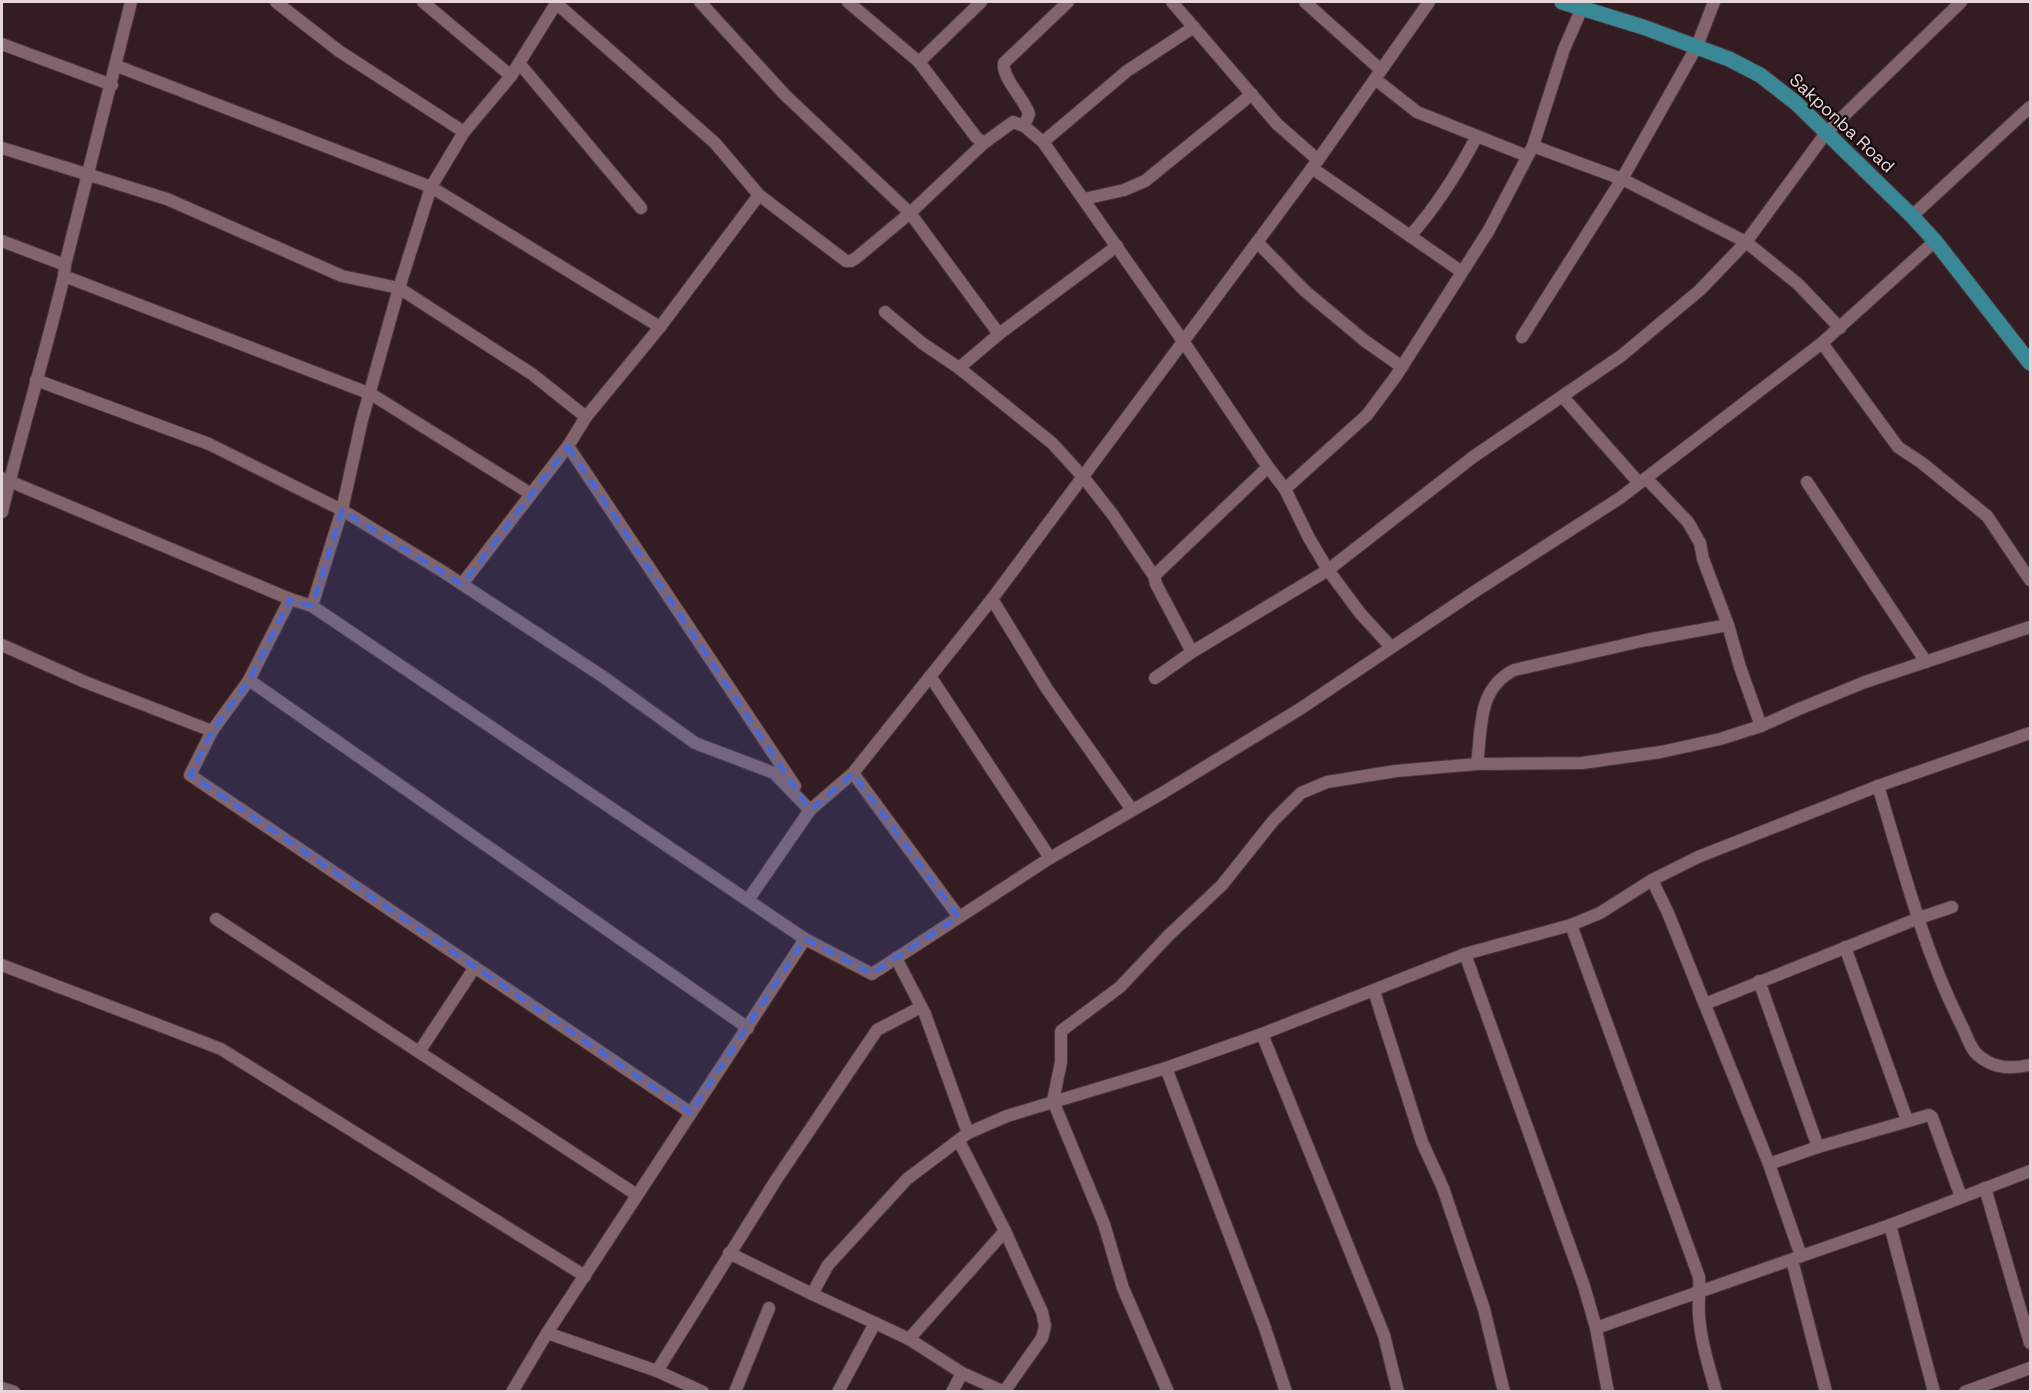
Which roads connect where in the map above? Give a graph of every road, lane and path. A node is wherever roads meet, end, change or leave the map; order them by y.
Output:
1 (131, 2) edge
2 (276, 2) edge
3 (423, 2) edge
4 (556, 2) edge
5 (700, 2) edge
6 (848, 2) edge
7 (981, 2) edge
8 (1068, 2) edge
9 (1172, 2) edge
10 (1305, 2) edge
11 (1429, 2) edge
12 (1562, 2) edge
13 (1714, 2) edge
14 (1960, 2) edge
15 (1582, 8) junction
16 (1194, 27) junction
17 (2, 44) edge
18 (1697, 46) junction
19 (919, 62) junction
20 (519, 63) junction
21 (117, 66) junction
22 (1378, 74) junction
23 (511, 75) junction
24 (112, 85) junction
25 (1252, 94) junction
26 (2031, 107) edge
27 (1024, 126) junction
28 (464, 132) junction
29 (1826, 132) junction
30 (1477, 136) junction
31 (1043, 142) junction
32 (984, 143) junction
33 (2, 148) edge
34 (1530, 151) junction
35 (1315, 164) junction
36 (88, 176) junction
37 (1622, 179) junction
38 (430, 188) junction
39 (759, 195) junction
40 (1084, 199) junction
41 (641, 208) dead end
42 (910, 213) junction
43 (1912, 216) junction
44 (1410, 236) junction
45 (2, 241) edge
46 (1935, 241) junction
47 (1257, 242) junction
48 (1746, 242) junction
49 (1117, 246) junction
50 (65, 270) junction
51 (1462, 272) junction
52 (399, 288) junction
53 (885, 312) dead end
54 (660, 327) junction
55 (1840, 328) junction
56 (999, 334) junction
57 (1522, 337) dead end
58 (1183, 341) junction
59 (1822, 344) junction
60 (2031, 363) edge
61 (1402, 367) junction
62 (959, 368) junction
63 (36, 380) junction
64 (370, 393) junction
65 (1563, 397) junction
66 (586, 417) junction
67 (568, 446) junction
68 (1268, 467) junction
69 (1084, 478) junction
70 (5, 479) edge
71 (1642, 481) junction
72 (1807, 482) dead end
73 (1286, 489) junction
74 (531, 494) junction
75 (342, 510) junction
76 (2, 512) edge
77 (1328, 570) junction
78 (1154, 576) junction
79 (2031, 580) edge
80 (462, 584) junction
81 (290, 599) junction
82 (992, 599) junction
83 (312, 606) junction
84 (1728, 625) junction
85 (2031, 627) edge
86 (2, 645) edge
87 (1392, 647) junction
88 (1192, 652) junction
89 (1926, 662) junction
90 (930, 676) junction
91 (1155, 678) dead end
92 (249, 680) junction
93 (1761, 726) junction
94 (212, 730) junction
95 (2031, 733) edge
96 (1477, 764) junction
97 (853, 773) junction
98 (1878, 786) junction
99 (810, 810) junction
100 (1132, 810) junction
101 (1050, 858) junction
102 (1653, 880) junction
103 (748, 900) junction
104 (1952, 907) dead end
105 (959, 917) junction
106 (1919, 918) junction
107 (216, 919) dead end
108 (1571, 925) junction
109 (805, 939) junction
110 (1845, 947) junction
111 (1465, 954) junction
112 (896, 958) junction
113 (2, 965) edge
114 (476, 967) junction
115 (1759, 981) junction
116 (1374, 991) junction
117 (1705, 1004) junction
118 (921, 1007) junction
119 (748, 1028) junction
120 (1262, 1034) junction
121 (419, 1052) junction
122 (2031, 1065) edge
123 (1166, 1068) junction
124 (1053, 1101) junction
125 (691, 1113) junction
126 (1907, 1120) junction
127 (963, 1137) junction
128 (1818, 1147) junction
129 (1769, 1164) junction
130 (2031, 1171) edge
131 (1985, 1188) junction
132 (637, 1195) junction
133 (1961, 1197) junction
134 (1890, 1225) junction
135 (1005, 1231) junction
136 (729, 1253) junction
137 (1797, 1258) junction
138 (585, 1276) junction
139 (1701, 1291) junction
140 (812, 1294) junction
141 (769, 1308) dead end
142 (875, 1323) junction
143 (1596, 1328) junction
144 (547, 1334) junction
145 (909, 1339) junction
146 (2031, 1343) edge
147 (2031, 1368) edge
148 (657, 1371) junction
149 (962, 1373) junction
150 (2, 1388) edge
151 (12, 1391) edge
152 (512, 1392) edge
153 (703, 1392) edge
154 (735, 1392) edge
155 (838, 1392) edge
156 (952, 1392) edge
157 (1004, 1392) edge
158 (1168, 1392) edge
159 (1286, 1392) edge
160 (1398, 1392) edge
161 (1504, 1392) edge
162 (1608, 1392) edge
163 (1716, 1392) edge
164 (1826, 1392) edge
165 (1934, 1392) edge
166 (1965, 1392) edge

1 - 21 street
2 - 28 street
3 - 23 street
4 - 20 street
4 - 39 street
5 - 42 street
6 - 19 street
7 - 19 street
8 - 27 street
9 - 16 street
10 - 22 street
11 - 22 street
12 - 15 main road, Sakponba Road
13 - 18 street
14 - 29 street
15 - 18 main road, Sakponba Road
15 - 34 street
16 - 25 street
16 - 31 street
17 - 24 street
18 - 29 main road, Sakponba Road
18 - 37 street
19 - 32 street
20 - 23 street
20 - 41 street
21 - 24 street
21 - 38 street
22 - 30 street
22 - 35 street
23 - 28 street
24 - 36 street
25 - 35 street
25 - 40 street
26 - 43 street
27 - 31 street
27 - 32 street
28 - 38 street
29 - 43 main road, Sakponba Road
29 - 48 street
30 - 34 street
30 - 44 street
31 - 40 street
32 - 42 street
33 - 36 street
34 - 37 street
34 - 51 street
35 - 44 street
35 - 47 street
36 - 50 street
36 - 52 street
37 - 48 street
37 - 57 street
38 - 52 street
38 - 54 street
39 - 42 street
39 - 54 street
40 - 49 street
42 - 56 street
43 - 46 main road, Sakponba Road
44 - 51 street
45 - 50 street
46 - 55 street
46 - 60 main road, Sakponba Road
47 - 58 street
47 - 61 street
48 - 55 street
48 - 65 street
49 - 56 street
49 - 58 street
50 - 63 street
50 - 64 street
51 - 61 street
52 - 64 street
52 - 66 street
53 - 62 street
54 - 66 street
55 - 59 street
56 - 62 street
58 - 68 street
58 - 69 street
59 - 71 street
59 - 79 street
61 - 73 street
62 - 69 street
63 - 70 street
63 - 75 street
64 - 74 street
64 - 75 street
65 - 71 street
65 - 77 street
66 - 67 street
67 - 74 street
67 - 99 street
68 - 73 street
68 - 78 street
69 - 78 street
69 - 82 street
70 - 76 street
70 - 81 street
71 - 84 street
71 - 87 street
72 - 89 street
73 - 77 street
74 - 80 street
75 - 80 street
75 - 83 street
77 - 87 street
77 - 88 street
78 - 88 street
80 - 99 street
81 - 83 street
81 - 92 street
82 - 90 street
82 - 100 street
83 - 103 street
84 - 93 street
84 - 96 street
85 - 89 street
86 - 94 street
87 - 100 street
88 - 91 street
89 - 93 street
90 - 97 street
90 - 101 street
92 - 94 street
92 - 119 street
93 - 96 street
94 - 114 street
95 - 98 street
96 - 124 street
97 - 99 street
97 - 105 street
98 - 102 street
98 - 106 street
99 - 103 street
100 - 101 street
101 - 105 street
102 - 108 street
102 - 117 street
103 - 109 street
104 - 106 street
105 - 112 street
106 - 110 street
106 - 122 street
107 - 121 street
108 - 111 street
108 - 139 street
109 - 112 street
109 - 119 street
110 - 115 street
110 - 126 street
111 - 116 street
111 - 143 street
112 - 118 street
113 - 138 street
114 - 121 street
114 - 125 street
115 - 117 street
115 - 128 street
116 - 120 street
116 - 161 street
117 - 129 street
118 - 127 street
118 - 136 street
119 - 125 street
120 - 123 street
120 - 160 street
121 - 132 street
123 - 124 street
123 - 159 street
124 - 127 street
124 - 158 street
125 - 132 street
126 - 128 street
126 - 133 street
127 - 135 street
127 - 140 street
128 - 129 street
129 - 137 street
130 - 131 street
131 - 133 street
131 - 146 street
132 - 138 street
133 - 134 street
134 - 137 street
134 - 165 street
135 - 145 street
135 - 157 street
136 - 140 street
136 - 148 street
137 - 139 street
137 - 164 street
138 - 144 street
139 - 143 street
139 - 163 street
140 - 142 street
141 - 154 street
142 - 145 street
142 - 155 street
143 - 162 street
144 - 148 street
144 - 152 street
145 - 149 street
147 - 166 street
148 - 153 street
149 - 156 street
149 - 157 street
150 - 151 street

